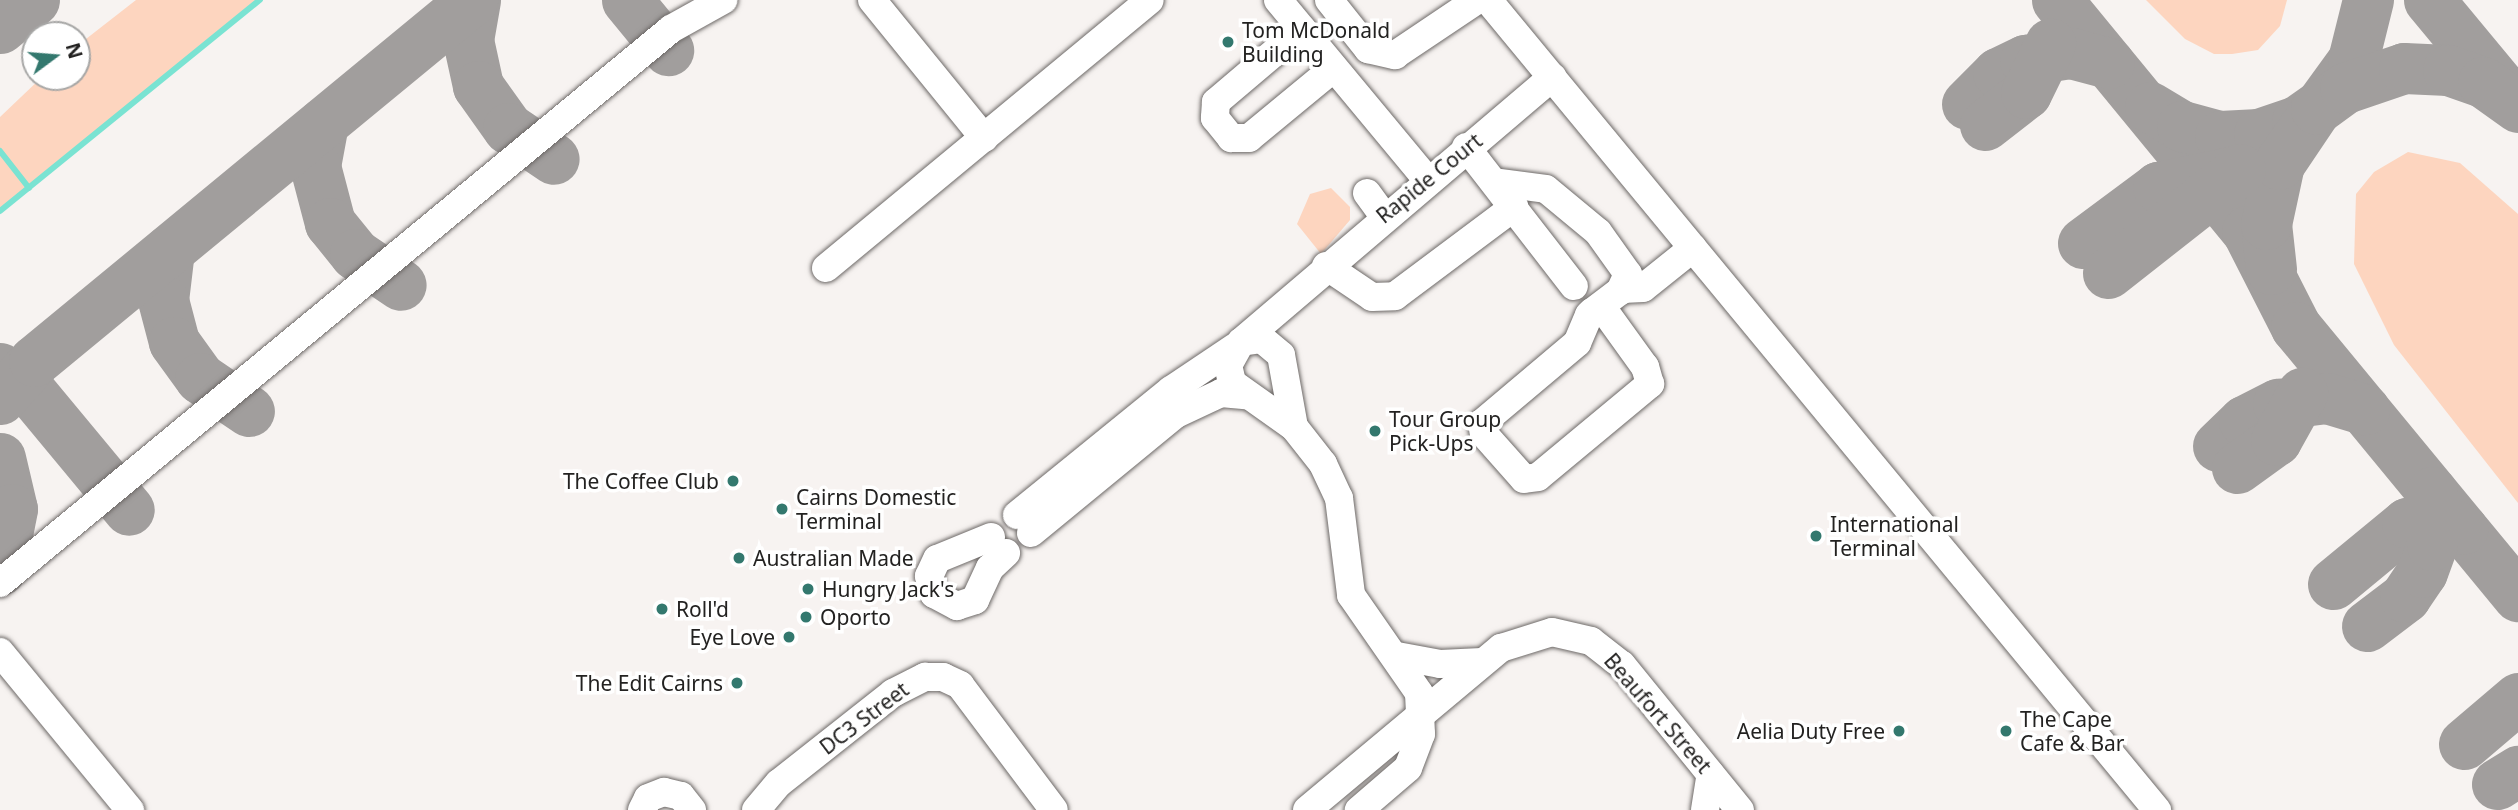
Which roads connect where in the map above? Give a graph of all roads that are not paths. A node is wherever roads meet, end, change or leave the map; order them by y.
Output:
1 (723, 0) edge
2 (872, 0) edge
3 (1150, 0) edge
4 (1278, 0) edge
5 (1329, 0) edge
6 (1477, 0) edge
7 (1489, 0) edge
8 (1302, 29) junction
9 (1334, 68) junction
10 (1552, 77) junction
11 (984, 138) junction
12 (1466, 148) junction
13 (1426, 178) junction
14 (1494, 182) junction
15 (1514, 207) junction
16 (1693, 248) junction
17 (826, 268) dead end
18 (1317, 274) junction
19 (1574, 286) dead end
20 (1612, 297) junction
21 (1238, 344) junction
22 (1276, 348) junction
23 (1246, 395) junction
24 (1294, 427) junction
25 (0, 583) edge
26 (0, 652) edge
27 (1397, 656) junction
28 (1482, 662) junction
29 (1423, 713) junction
30 (1711, 775) junction
31 (130, 810) edge
32 (642, 810) edge
33 (692, 810) edge
34 (756, 810) edge
35 (1054, 810) edge
36 (1307, 810) edge
37 (1359, 810) edge
38 (1705, 810) edge
39 (1740, 810) edge
40 (2157, 810) edge

1 - 25 street
2 - 11 street
3 - 11 street
4 - 8 street
5 - 6 street
7 - 10 street
8 - 9 street
8 - 9 street
9 - 13 street
10 - 12 street, Rapide Court
10 - 16 street
11 - 17 street
12 - 13 street, Rapide Court
12 - 14 street
13 - 18 street, Rapide Court
14 - 15 street
14 - 20 street
15 - 18 street
15 - 19 street
16 - 20 street
16 - 40 street
18 - 21 street, Rapide Court
18 - 22 street, Rapide Court
20 - 20 street
21 - 22 street
21 - 23 street
21 - 23 street, Rapide Court
22 - 24 street
23 - 24 street
24 - 27 street
26 - 31 street
27 - 28 street
27 - 29 street
28 - 29 street, Beaufort Street
28 - 30 street, Beaufort Street
29 - 36 street, Beaufort Street
29 - 37 street
30 - 38 street
30 - 39 street, Beaufort Street
32 - 33 street
34 - 35 street, DC3 Street

